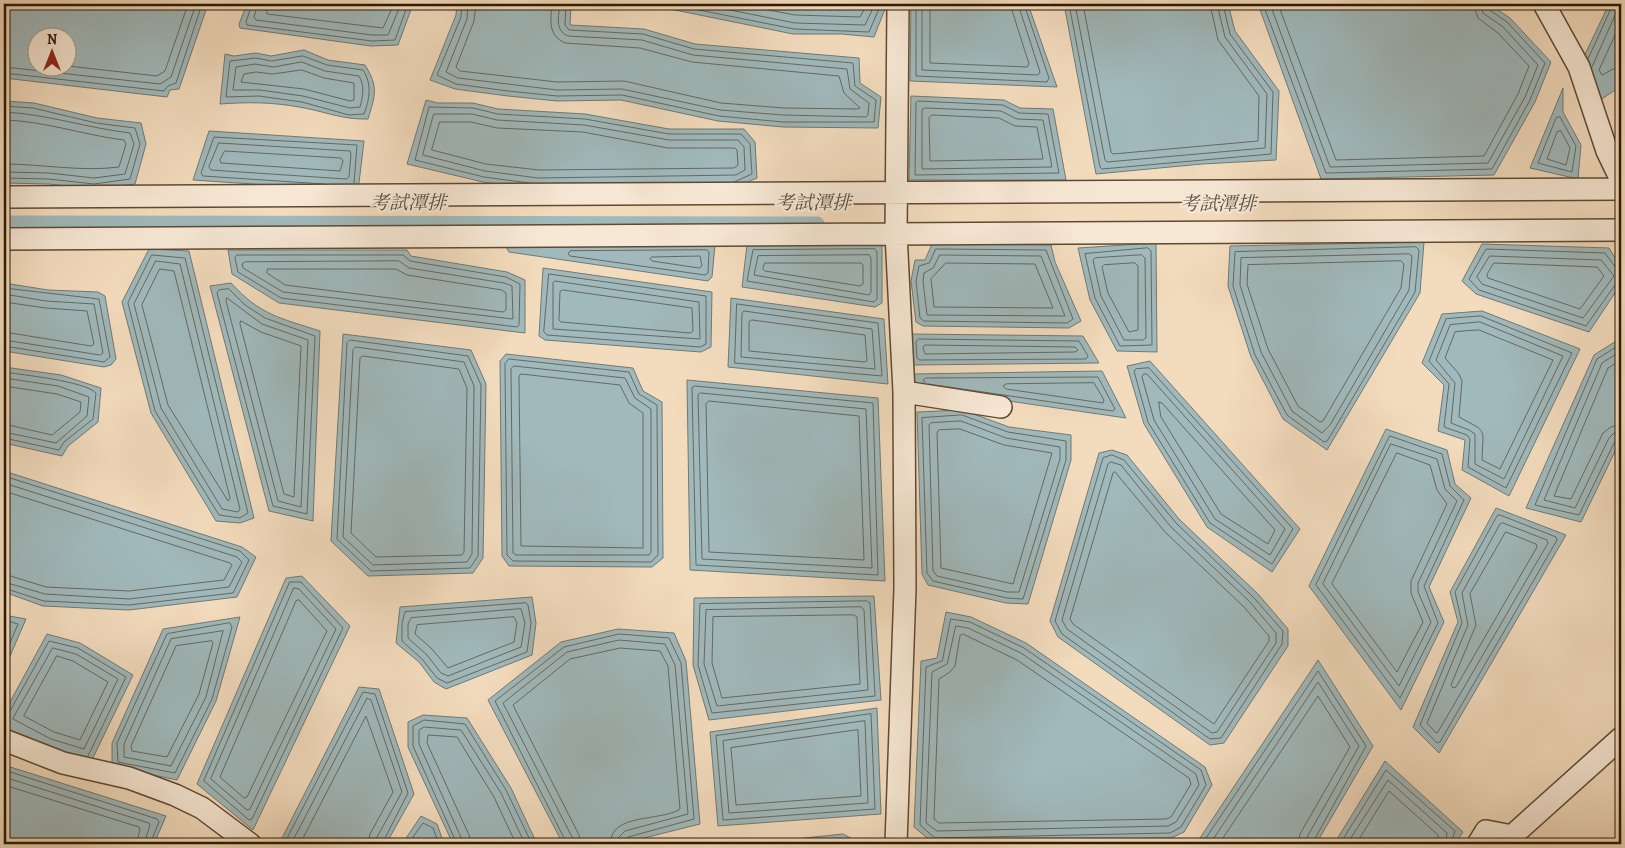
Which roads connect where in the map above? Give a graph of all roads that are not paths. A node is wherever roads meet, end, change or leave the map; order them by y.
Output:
1 (898, 4) edge
2 (1544, 4) edge
3 (1621, 180) edge
4 (1621, 189) edge
5 (897, 194) junction
6 (4, 198) edge
7 (1621, 230) edge
8 (896, 231) junction
9 (4, 239) edge
10 (904, 392) junction
11 (1001, 407) dead end
12 (1621, 738) edge
13 (4, 740) edge
14 (250, 844) edge
15 (896, 844) edge
16 (1478, 844) edge

1 - 5 lane
2 - 3 lane
4 - 5 lane
5 - 6 lane
5 - 8 lane
7 - 8 lane
8 - 9 lane
8 - 10 lane
10 - 11 lane
10 - 15 lane
12 - 16 lane
13 - 14 lane

